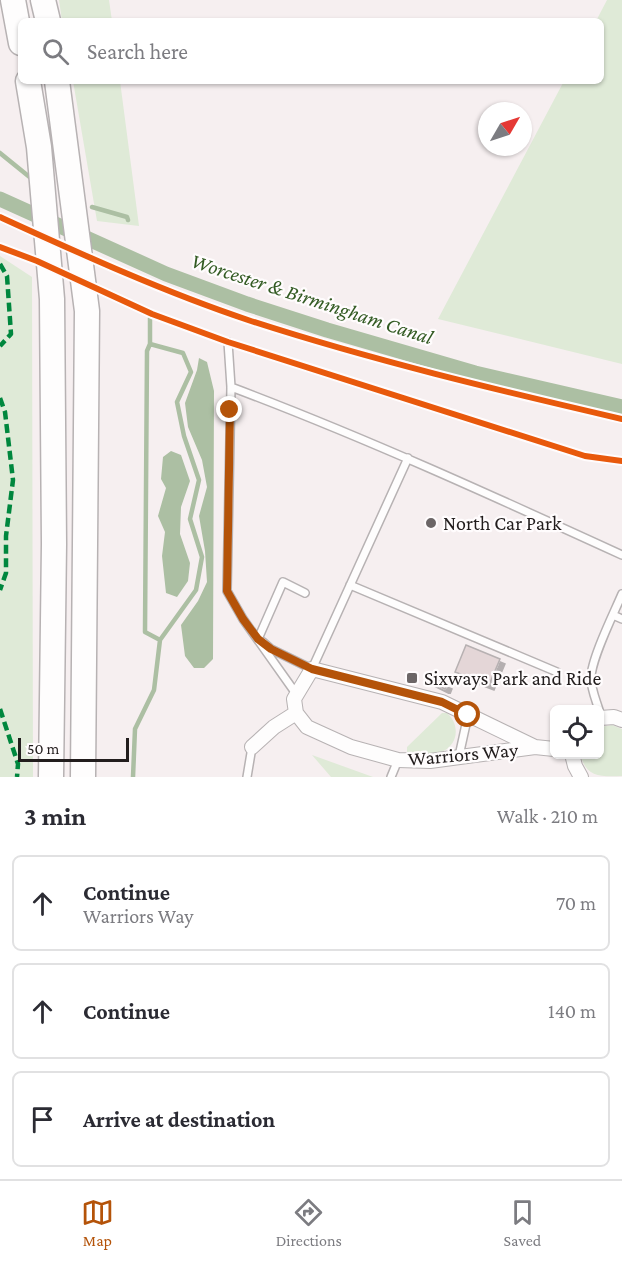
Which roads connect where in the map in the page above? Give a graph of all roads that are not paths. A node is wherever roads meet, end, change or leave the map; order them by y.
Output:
1 (14, 0) edge
2 (43, 0) edge
3 (47, 18) edge
4 (18, 25) edge
5 (28, 84) edge
6 (57, 84) edge
7 (228, 342) dead end
8 (231, 387) junction
9 (408, 458) junction
10 (622, 555) edge
11 (350, 585) junction
12 (305, 593) dead end
13 (622, 594) edge
14 (613, 615) junction
15 (622, 619) edge
16 (258, 639) junction
17 (312, 669) junction
18 (557, 672) dead end
19 (297, 695) junction
20 (597, 705) edge
21 (296, 713) junction
22 (468, 715) junction
23 (604, 715) edge
24 (622, 720) edge
25 (252, 747) joint
26 (535, 747) junction
27 (550, 748) edge
28 (459, 756) junction
29 (573, 759) edge
30 (398, 760) junction
31 (51, 777) edge
32 (83, 777) edge
33 (247, 777) edge
34 (391, 777) edge
35 (581, 777) edge

1 - 4 highway
2 - 3 highway
5 - 31 highway
6 - 32 highway
7 - 8 lane
8 - 9 lane
8 - 16 lane
9 - 10 lane
9 - 11 lane
11 - 17 lane
11 - 18 lane
12 - 16 lane
13 - 14 lane
14 - 15 lane
14 - 20 lane
16 - 17 lane
16 - 19 lane
17 - 19 street
17 - 22 street, Warriors Way
19 - 21 street
21 - 25 street
21 - 30 street, Warriors Way
22 - 26 street, Warriors Way
22 - 28 lane
23 - 24 street
25 - 33 lane
26 - 27 street, Warriors Way
26 - 28 street, Warriors Way
28 - 30 street, Warriors Way
29 - 35 street
30 - 34 lane

